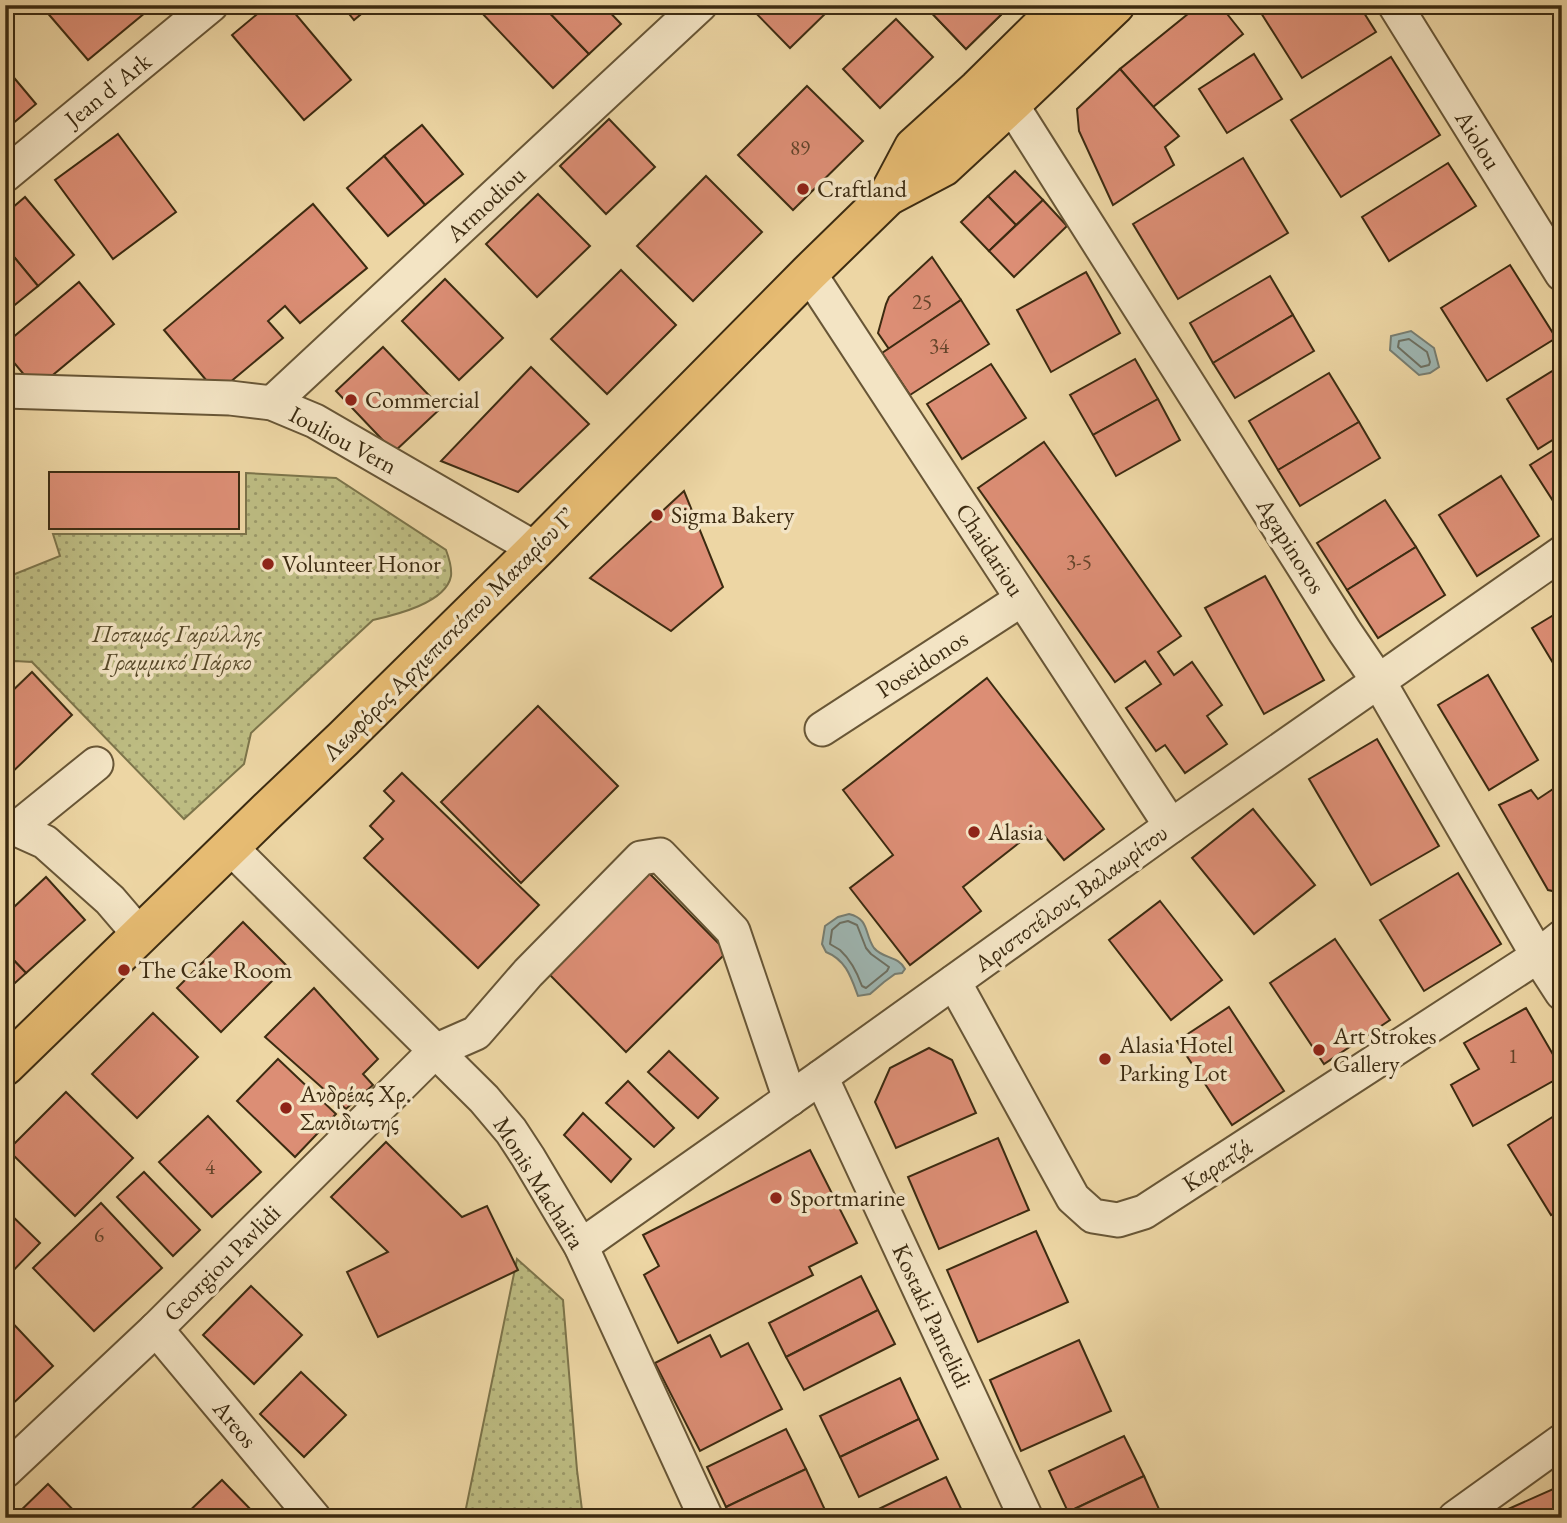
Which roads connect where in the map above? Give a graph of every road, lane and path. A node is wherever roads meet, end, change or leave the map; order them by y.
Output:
1 (700, 5) edge
2 (1063, 5) edge
3 (1115, 5) edge
4 (1395, 5) edge
5 (201, 8) edge
6 (1012, 104) junction
7 (5, 175) edge
8 (888, 196) junction
9 (809, 273) junction
10 (1562, 274) edge
11 (5, 391) edge
12 (272, 403) junction
13 (536, 549) junction
14 (1562, 553) edge
15 (1022, 599) junction
16 (1379, 682) junction
17 (822, 729) dead end
18 (96, 764) dead end
19 (11, 826) edge
20 (1171, 826) junction
21 (230, 848) junction
22 (140, 935) junction
23 (1550, 947) edge
24 (954, 982) junction
25 (1562, 993) edge
26 (435, 1051) junction
27 (5, 1066) edge
28 (821, 1077) junction
29 (790, 1099) junction
30 (581, 1246) junction
31 (156, 1329) junction
32 (1562, 1441) edge
33 (5, 1471) edge
34 (314, 1518) edge
35 (706, 1518) edge
36 (1026, 1518) edge
37 (1455, 1518) edge

1 - 12 street, Armodiou
2 - 8 main road, Λεωφόρος Αρχιεπισκόπου Μακαρίου Γ’
3 - 6 main road, Λεωφόρος Αρχιεπισκόπου Μακαρίου Γ’
4 - 10 street, Aiolou
5 - 7 street, Jean d' Ark
6 - 8 main road, Λεωφόρος Αρχιεπισκόπου Μακαρίου Γ’
6 - 16 street, Agapinoros
8 - 9 main road, Λεωφόρος Αρχιεπισκόπου Μακαρίου Γ’
9 - 13 main road, Λεωφόρος Αρχιεπισκόπου Μακαρίου Γ’
9 - 15 street, Chaidariou
11 - 12 street, Iouliou Vern
12 - 13 street, Iouliou Vern
13 - 21 main road, Λεωφόρος Αρχιεπισκόπου Μακαρίου Γ’
14 - 16 street, Αριστοτέλους Βαλαωρίτου
15 - 17 street, Poseidonos
15 - 20 street, Chaidariou
16 - 20 street, Αριστοτέλους Βαλαωρίτου
16 - 23 street, Agapinoros
18 - 19 street
19 - 22 street
20 - 24 street, Αριστοτέλους Βαλαωρίτου
21 - 22 main road, Λεωφόρος Αρχιεπισκόπου Μακαρίου Γ’
21 - 26 street, Monis Machaira
22 - 27 main road, Λεωφόρος Αρχιεπισκόπου Μακαρίου Γ’
23 - 24 street, Καρατζά
23 - 25 street, Agapinoros
24 - 28 street, Αριστοτέλους Βαλαωρίτου
26 - 29 street
26 - 30 street, Monis Machaira
26 - 31 street, Georgiou Pavlidi
28 - 29 street, Αριστοτέλους Βαλαωρίτου
28 - 36 street, Kostaki Pantelidi
29 - 30 street, Αριστοτέλους Βαλαωρίτου
30 - 35 street, Monis Machaira
31 - 33 street, Georgiou Pavlidi
31 - 34 street, Areos
32 - 37 street

